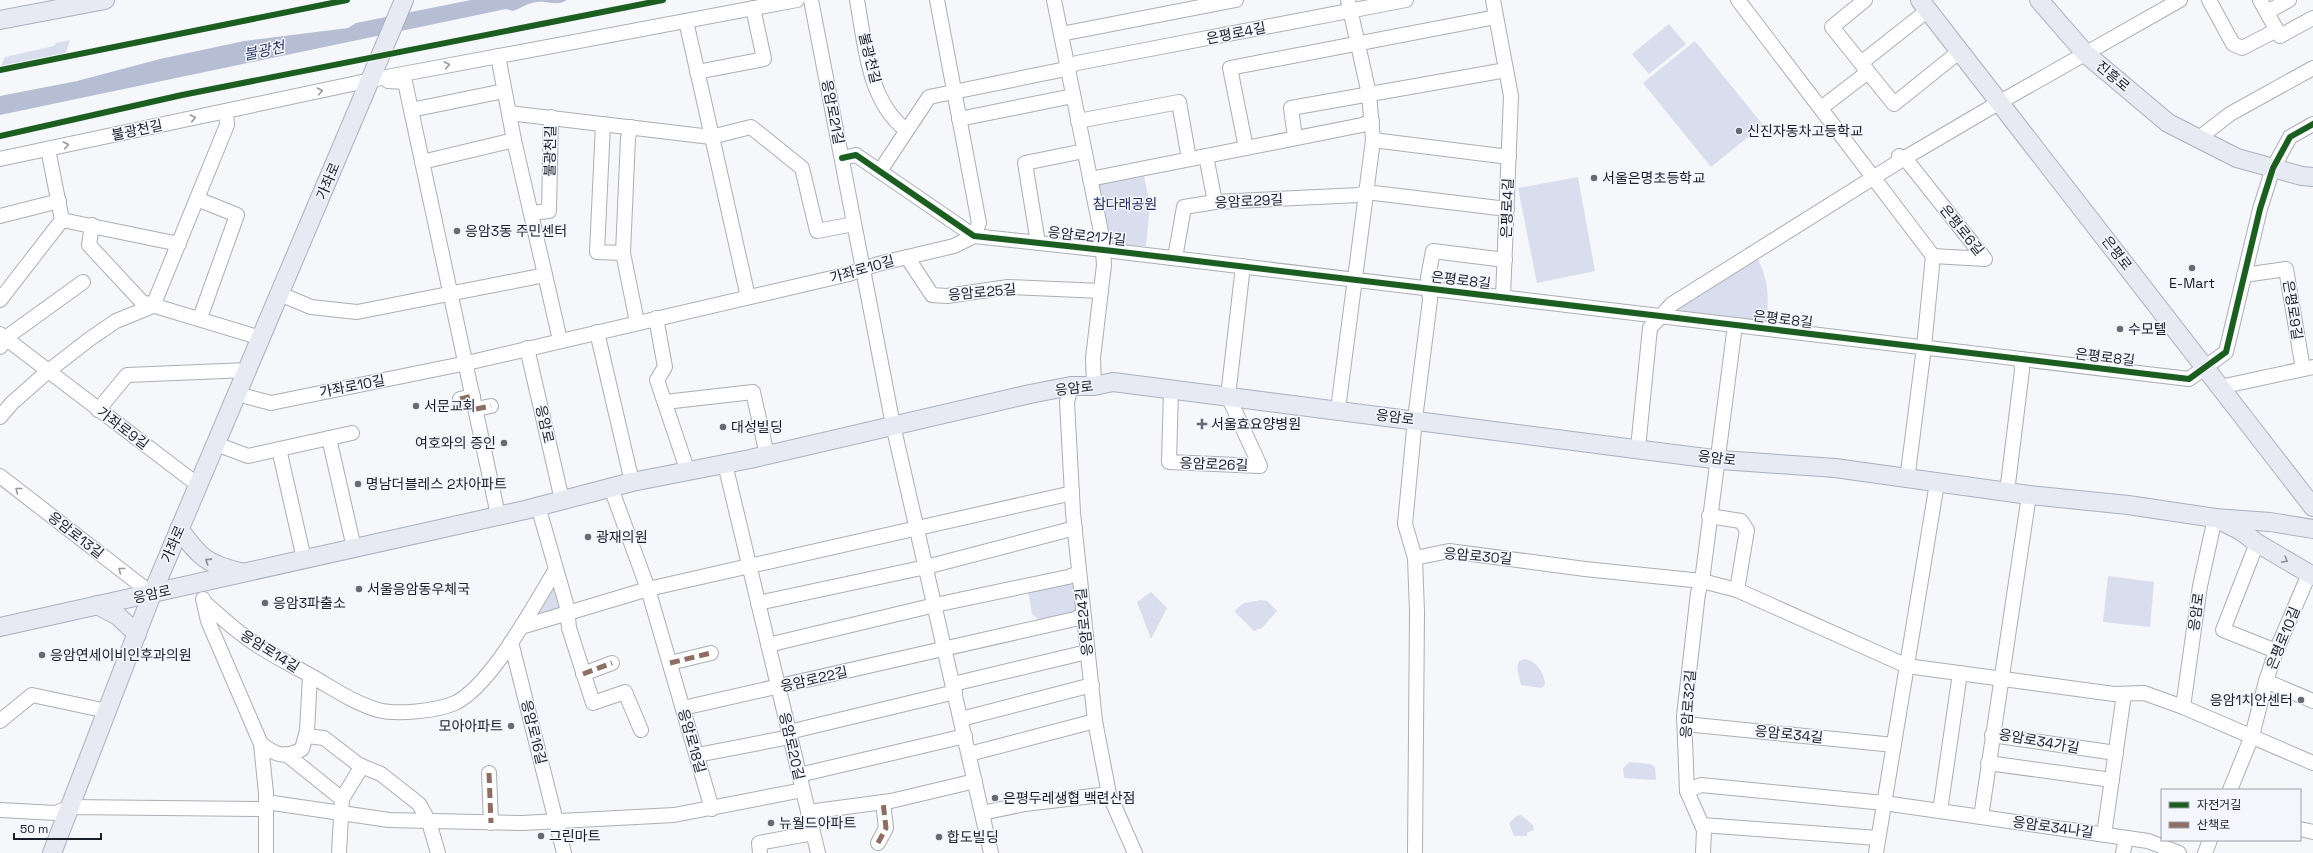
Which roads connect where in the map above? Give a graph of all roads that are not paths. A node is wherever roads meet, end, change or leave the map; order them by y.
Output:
1 (105, 0) edge
2 (404, 0) edge
3 (797, 0) edge
4 (811, 0) edge
5 (857, 0) edge
6 (937, 0) edge
7 (1054, 0) edge
8 (1236, 0) edge
9 (1493, 0) edge
10 (1738, 0) edge
11 (1865, 0) edge
12 (2039, 0) edge
13 (2180, 0) edge
14 (2209, 0) edge
15 (2289, 0) edge
16 (1400, 1) edge
17 (1924, 5) edge
18 (1349, 6) edge
19 (2264, 6) edge
20 (753, 8) junction
21 (1496, 17) junction
22 (2313, 18) edge
23 (0, 20) edge
24 (686, 21) junction
25 (2276, 30) junction
26 (1061, 34) junction
27 (1357, 42) junction
28 (1960, 51) junction
29 (2086, 54) junction
30 (498, 56) junction
31 (1067, 67) junction
32 (1864, 67) junction
33 (2313, 68) edge
34 (1506, 70) junction
35 (697, 72) junction
36 (374, 74) junction
37 (504, 91) junction
38 (954, 91) junction
39 (1369, 94) junction
40 (1073, 96) junction
41 (2000, 102) junction
42 (1821, 108) junction
43 (411, 110) junction
44 (226, 111) junction
45 (509, 113) junction
46 (551, 117) junction
47 (959, 119) junction
48 (1078, 121) junction
49 (1372, 121) junction
50 (604, 124) junction
51 (2313, 124) edge
52 (631, 126) junction
53 (906, 130) junction
54 (711, 137) junction
55 (1295, 138) junction
56 (2199, 138) junction
57 (514, 140) junction
58 (1373, 140) junction
59 (1246, 148) junction
60 (48, 149) junction
61 (1084, 151) junction
62 (1206, 156) junction
63 (1509, 157) junction
64 (842, 158) junction
65 (1901, 158) junction
66 (0, 159) edge
67 (1189, 159) junction
68 (422, 162) junction
69 (2273, 168) junction
70 (880, 171) junction
71 (1874, 177) junction
72 (2313, 177) edge
73 (1090, 179) junction
74 (1366, 192) junction
75 (197, 199) junction
76 (59, 201) junction
77 (1215, 202) junction
78 (1507, 209) junction
79 (531, 213) junction
80 (0, 216) edge
81 (62, 220) junction
82 (854, 224) junction
83 (92, 225) junction
84 (974, 236) junction
85 (1038, 243) junction
86 (179, 244) junction
87 (1103, 250) junction
88 (623, 253) junction
89 (1933, 256) junction
90 (907, 257) junction
91 (1175, 258) junction
92 (1505, 260) junction
93 (1242, 266) junction
94 (863, 270) junction
95 (2244, 275) junction
96 (545, 276) junction
97 (1355, 279) junction
98 (83, 282) dead end
99 (1429, 288) junction
100 (1101, 291) junction
101 (280, 294) junction
102 (452, 295) junction
103 (748, 297) junction
104 (1503, 297) junction
105 (0, 300) edge
106 (153, 306) junction
107 (1662, 316) junction
108 (200, 318) junction
109 (656, 318) junction
110 (637, 322) junction
111 (1735, 325) junction
112 (597, 332) junction
113 (261, 338) junction
114 (2, 340) edge
115 (560, 340) junction
116 (527, 348) junction
117 (1924, 348) junction
118 (2021, 359) junction
119 (467, 363) junction
120 (2204, 366) junction
121 (2308, 368) edge
122 (248, 370) junction
123 (47, 372) junction
124 (1071, 386) junction
125 (1094, 386) junction
126 (2220, 387) junction
127 (1171, 389) junction
128 (237, 394) junction
129 (1228, 396) junction
130 (470, 401) junction
131 (665, 402) junction
132 (491, 406) dead end
133 (1338, 409) junction
134 (98, 410) junction
135 (0, 417) edge
136 (1415, 420) junction
137 (893, 425) junction
138 (352, 433) dead end
139 (329, 438) junction
140 (216, 444) junction
141 (1638, 448) junction
142 (279, 449) junction
143 (767, 455) junction
144 (1717, 459) junction
145 (725, 464) junction
146 (688, 472) junction
147 (0, 476) edge
148 (1907, 480) junction
149 (632, 482) junction
150 (1937, 483) junction
151 (198, 485) junction
152 (611, 488) junction
153 (1072, 491) junction
154 (2007, 492) junction
155 (2029, 495) junction
156 (562, 500) junction
157 (538, 506) junction
158 (2313, 507) edge
159 (498, 516) junction
160 (1709, 516) junction
161 (2215, 518) junction
162 (917, 527) junction
163 (1074, 528) junction
164 (180, 529) junction
165 (2313, 529) edge
166 (2257, 543) junction
167 (354, 548) junction
168 (1415, 558) junction
169 (304, 559) junction
170 (748, 565) junction
171 (926, 567) junction
172 (555, 571) junction
173 (245, 573) junction
174 (1079, 573) junction
175 (2311, 575) edge
176 (1702, 581) junction
177 (200, 583) junction
178 (648, 589) junction
179 (1737, 590) junction
180 (152, 594) junction
181 (204, 602) junction
182 (758, 604) junction
183 (97, 605) junction
184 (935, 606) junction
185 (568, 614) junction
186 (1083, 615) junction
187 (0, 627) edge
188 (521, 627) junction
189 (137, 634) junction
190 (511, 642) junction
191 (768, 645) junction
192 (945, 649) junction
193 (2276, 651) junction
194 (1087, 652) junction
195 (711, 653) dead end
196 (612, 663) dead end
197 (670, 663) junction
198 (1906, 666) junction
199 (1960, 673) junction
200 (583, 674) junction
201 (310, 676) junction
202 (2000, 678) junction
203 (2266, 681) junction
204 (1092, 685) junction
205 (779, 687) junction
206 (954, 688) junction
207 (2124, 694) junction
208 (2313, 701) edge
209 (2183, 707) junction
210 (682, 708) junction
211 (106, 711) junction
212 (961, 719) junction
213 (0, 721) edge
214 (1095, 721) junction
215 (1685, 724) junction
216 (641, 730) dead end
217 (789, 734) junction
218 (1992, 735) junction
219 (306, 736) junction
220 (965, 736) junction
221 (2252, 736) junction
222 (261, 744) junction
223 (1894, 745) junction
224 (2116, 753) junction
225 (286, 754) junction
226 (969, 754) junction
227 (697, 755) junction
228 (1988, 763) junction
229 (2313, 763) edge
230 (362, 766) junction
231 (489, 773) dead end
232 (799, 775) junction
233 (2112, 780) junction
234 (975, 781) junction
235 (2230, 789) edge
236 (803, 790) junction
237 (1687, 791) junction
238 (1109, 794) junction
239 (883, 802) junction
240 (1884, 803) junction
241 (266, 806) junction
242 (341, 806) junction
243 (70, 807) junction
244 (712, 809) junction
245 (0, 810) edge
246 (1940, 811) junction
247 (808, 812) junction
248 (982, 813) junction
249 (1981, 817) junction
250 (556, 821) junction
251 (429, 822) junction
252 (491, 823) junction
253 (1702, 825) junction
254 (2301, 829) edge
255 (2313, 832) edge
256 (813, 833) junction
257 (2104, 835) junction
258 (1878, 838) junction
259 (2126, 838) junction
260 (2210, 841) edge
261 (878, 843) dead end
262 (52, 853) edge
263 (266, 853) edge
264 (339, 853) edge
265 (438, 853) edge
266 (564, 853) edge
267 (760, 853) edge
268 (818, 853) edge
269 (991, 853) edge
270 (1135, 853) edge
271 (1415, 853) edge
272 (1703, 853) edge
273 (1876, 853) edge
274 (2123, 853) edge
275 (2179, 853) edge
276 (2205, 853) edge

1 - 23 main road
2 - 36 main road, 가좌로
3 - 20 street, 불광천길
4 - 64 street, 응암로21길
5 - 53 street, 불광천길
6 - 38 street
7 - 26 street
8 - 26 street
9 - 21 street, 은평로4길
10 - 42 street
11 - 32 street
12 - 29 main road, 진흥로
13 - 29 street
14 - 25 street
15 - 19 street
16 - 18 street, 은평로4길
17 - 28 main road, 은평로
17 - 32 street
18 - 27 street
18 - 31 street, 은평로4길
19 - 25 street
20 - 24 street, 불광천길
20 - 35 street
21 - 27 street
21 - 34 street, 은평로4길
22 - 25 street
24 - 30 street, 불광천길
24 - 35 street
26 - 31 street
27 - 39 street
27 - 59 street
28 - 32 street
28 - 41 main road, 은평로
29 - 41 street
29 - 56 main road, 진흥로
36 -> 30 street, 불광천길
30 - 37 street, 불광천길
31 - 38 street
31 - 40 street
32 - 42 street
33 - 56 street
34 - 39 street
34 - 63 street, 은평로4길
35 - 54 street
36 - 43 street, 불광천길
44 -> 36 street, 불광천길
36 - 101 main road, 가좌로
37 - 43 street
37 - 45 street, 불광천길
38 - 47 street
38 - 53 street
39 - 49 street
39 - 55 street
40 - 47 street
40 - 48 street
41 - 65 street
41 - 120 main road, 은평로
42 - 71 street
43 - 68 street, 불광천길
60 -> 44 street, 불광천길
44 - 75 street
45 - 46 street
45 - 57 street, 불광천길
46 - 50 street, 불광천길
46 - 79 street, 불광천길
47 - 84 street
48 - 61 street
48 - 67 street
49 - 55 street
49 - 58 street
50 - 52 street, 불광천길
50 - 88 street
51 - 69 street, 은평로8길
52 - 54 street, 불광천길
52 - 88 street
53 - 70 street
54 - 82 street
54 - 103 street
55 - 59 street
56 - 69 main road, 진흥로
57 - 68 street
57 - 79 street, 불광천길
58 - 63 street
58 - 74 street
59 - 62 street
60 - 66 street, 불광천길
60 - 76 street
61 - 73 street
61 - 85 street, 응암로21가길
62 - 67 street
62 - 77 street
63 - 78 street, 은평로4길
64 - 70 street, 응암로21가길
64 - 82 street, 응암로21길
65 - 71 street
65 - 89 street, 은평로6길
67 - 73 street
68 - 102 street, 불광천길
69 - 72 main road, 진흥로
69 - 95 street, 은평로8길
70 - 84 street, 응암로21가길
71 - 89 street
71 - 107 street
73 - 87 street
74 - 77 street, 응암로29길
74 - 78 street, 응암로29길
74 - 97 street
75 - 86 street
75 - 108 street
76 - 80 street
76 - 81 street
77 - 91 street, 응암로29길
78 - 92 street, 은평로4길
79 - 96 street
81 - 83 street
81 - 105 street
82 - 94 street, 응암로21길
83 - 86 street
83 - 106 street
84 - 85 street, 응암로21가길
84 - 90 street, 가좌로10길
85 - 87 street, 응암로21가길
86 - 106 street
87 - 91 street, 응암로21가길
87 - 100 street
88 - 110 street
89 - 117 street
90 - 94 street, 가좌로10길
90 - 100 street, 응암로25길
91 - 93 street, 응암로21가길
92 - 99 street, 은평로8길
92 - 104 street, 은평로4길
93 - 97 street, 응암로21가길
93 - 129 street
94 - 103 street, 가좌로10길
94 - 137 street, 응암로21길
95 - 120 street, 은평로8길
95 - 121 street, 은평로9길
96 - 102 street
96 - 115 street
97 - 99 street, 은평로8길
97 - 133 street
98 - 114 street, 가좌로9길
99 - 104 street, 은평로8길
99 - 136 street
100 - 125 street
101 - 102 street
101 - 113 main road, 가좌로
102 - 119 street
103 - 109 street, 가좌로10길
104 - 107 street, 은평로8길
106 - 108 street
106 - 123 street
107 - 111 street, 은평로8길
107 - 141 street
108 - 113 street
109 - 110 street, 가좌로10길
109 - 131 street
110 - 112 street, 가좌로10길
111 - 117 street, 은평로8길
111 - 144 street, 응암로32길
112 - 115 street, 가좌로10길
112 - 149 street
113 - 122 main road, 가좌로
114 - 123 street, 가좌로9길
115 - 116 street, 가좌로10길
116 - 119 street, 가좌로10길
116 - 156 street, 응암로
117 - 118 street, 은평로8길
117 - 148 street
118 - 120 street, 은평로8길
118 - 154 street
119 - 128 street, 가좌로10길
119 - 130 street
120 - 126 main road, 은평로
121 - 126 street, 은평로9길
122 - 128 main road, 가좌로
122 - 134 street
123 - 134 street, 가좌로9길
123 - 135 street
124 - 125 main road, 응암로
124 - 137 main road, 응암로
124 - 153 street, 응암로24길
125 - 127 main road, 응암로
126 - 158 main road, 은평로
127 - 129 main road, 응암로
127 - 129 street, 응암로26길
128 - 140 main road, 가좌로
129 - 133 main road, 응암로
130 - 132 street
130 - 159 street
131 - 143 street
131 - 146 street
133 - 136 main road, 응암로
134 - 151 street, 가좌로9길
136 - 141 main road, 응암로
136 - 168 street
137 - 143 main road, 응암로
137 - 162 street
138 - 139 street
139 - 142 street
139 - 167 street
140 - 142 street
140 - 151 main road, 가좌로
141 - 144 main road, 응암로
142 - 169 street
143 - 145 main road, 응암로
144 - 148 main road, 응암로
144 - 160 street, 응암로32길
145 - 146 main road, 응암로
145 - 170 street, 응암로20길
146 - 149 main road, 응암로
180 -> 147 street, 응암로13길
148 - 150 main road, 응암로
149 - 152 main road, 응암로
150 - 154 main road, 응암로
150 - 198 street
151 - 164 main road, 가좌로
152 - 156 main road, 응암로
152 - 178 street, 응암로18길
153 - 162 street
153 - 163 street, 응암로24길
154 - 155 main road, 응암로
155 - 161 main road, 응암로
155 - 202 street
156 - 157 main road, 응암로
157 - 159 main road, 응암로
157 - 172 street
159 - 167 main road, 응암로
160 - 176 street, 응암로32길
160 - 179 street
161 - 165 main road, 응암로
161 - 166 main road
161 - 209 street, 응암로
162 - 170 street
162 - 171 street
163 - 171 street
163 - 174 street, 응암로24길
173 -> 164 main road
164 - 180 main road, 가좌로
166 -> 175 main road
166 - 193 street
167 - 169 main road, 응암로
168 - 176 street, 응암로30길
168 - 271 street
169 - 173 main road, 응암로
170 - 178 street
170 - 182 street, 응암로20길
171 - 182 street
171 - 184 street
172 - 185 street
172 - 188 street
173 - 177 main road, 응암로
174 - 184 street
174 - 186 street, 응암로24길
175 - 193 street, 은평로10길
176 - 179 street
176 - 215 street, 응암로32길
177 - 180 main road, 응암로
177 - 181 street, 응암로14길
178 - 185 street
178 - 197 street, 응암로18길
179 - 198 street
180 - 183 main road, 응암로
180 - 189 main road, 가좌로
181 - 201 street, 응암로14길
181 - 222 street, 응암로14길
182 - 191 street, 응암로20길
183 - 187 main road, 응암로
183 - 189 main road
184 - 191 street
184 - 192 street
185 - 188 street
185 - 200 street
186 - 192 street, 응암로22길
186 - 194 street, 응암로24길
188 - 190 street
189 - 211 main road, 가좌로
190 - 201 street
190 - 250 street, 응암로16길
191 - 205 street, 응암로20길
192 - 205 street, 응암로22길
192 - 206 street
193 - 203 street, 은평로10길
194 - 204 street, 응암로24길
194 - 206 street
195 - 197 street
196 - 200 street
197 - 210 street, 응암로18길
198 - 199 street
198 - 223 street
199 - 202 street
199 - 246 street
200 - 216 street
201 - 219 street, 응암로14길
202 - 207 street
202 - 218 street, 응암로34가길
203 - 208 street, 은평로10길
203 - 221 street, 은평로10길
204 - 212 street
204 - 214 street, 응암로24길
205 - 210 street, 응암로22길
205 - 217 street, 응암로20길
206 - 212 street
206 - 217 street
207 - 209 street
207 - 224 street
209 - 221 street
210 - 227 street, 응암로18길
211 - 213 street
211 - 243 main road, 가좌로
212 - 220 street
214 - 226 street
214 - 238 street, 응암로24길
215 - 223 street, 응암로34길
215 - 237 street, 응암로32길
217 - 227 street
217 - 232 street, 응암로20길
218 - 224 street, 응암로34가길
218 - 228 street
219 - 225 street, 응암로14길
219 - 230 street
220 - 226 street
220 - 232 street
221 - 229 street
221 - 235 street, 은평로10길
222 - 225 street
222 - 241 street, 응암로14길
223 - 240 street
224 - 233 street
225 - 242 street
226 - 234 street
227 - 244 street, 응암로18길
228 - 233 street
228 - 249 street
230 - 242 street
230 - 251 street
231 - 252 street
232 - 236 street, 응암로20길
233 - 257 street
234 - 239 street
234 - 248 street
236 - 244 street
236 - 247 street, 응암로20길
237 - 240 street
237 - 253 street, 응암로32길
238 - 248 street
238 - 270 street, 응암로24길
239 - 247 street
239 - 261 street
240 - 246 street, 응암로34나길
240 - 258 street
241 - 242 street
241 - 243 street
241 - 263 street, 응암로14길
242 - 251 street
242 - 264 street
243 - 245 street
243 - 262 main road, 가좌로
244 - 250 street
246 - 249 street, 응암로34나길
247 - 256 street, 응암로20길
248 - 269 street
249 - 257 street, 응암로34나길
250 - 252 street
250 - 266 street, 응암로16길
251 - 252 street
251 - 265 street
253 - 258 street
253 - 272 street, 응암로32길
254 - 255 street
256 - 267 street
256 - 268 street, 응암로20길
257 - 259 street, 응암로34나길
258 - 273 street
259 - 274 street
259 - 275 street, 응암로34나길
260 - 276 street

